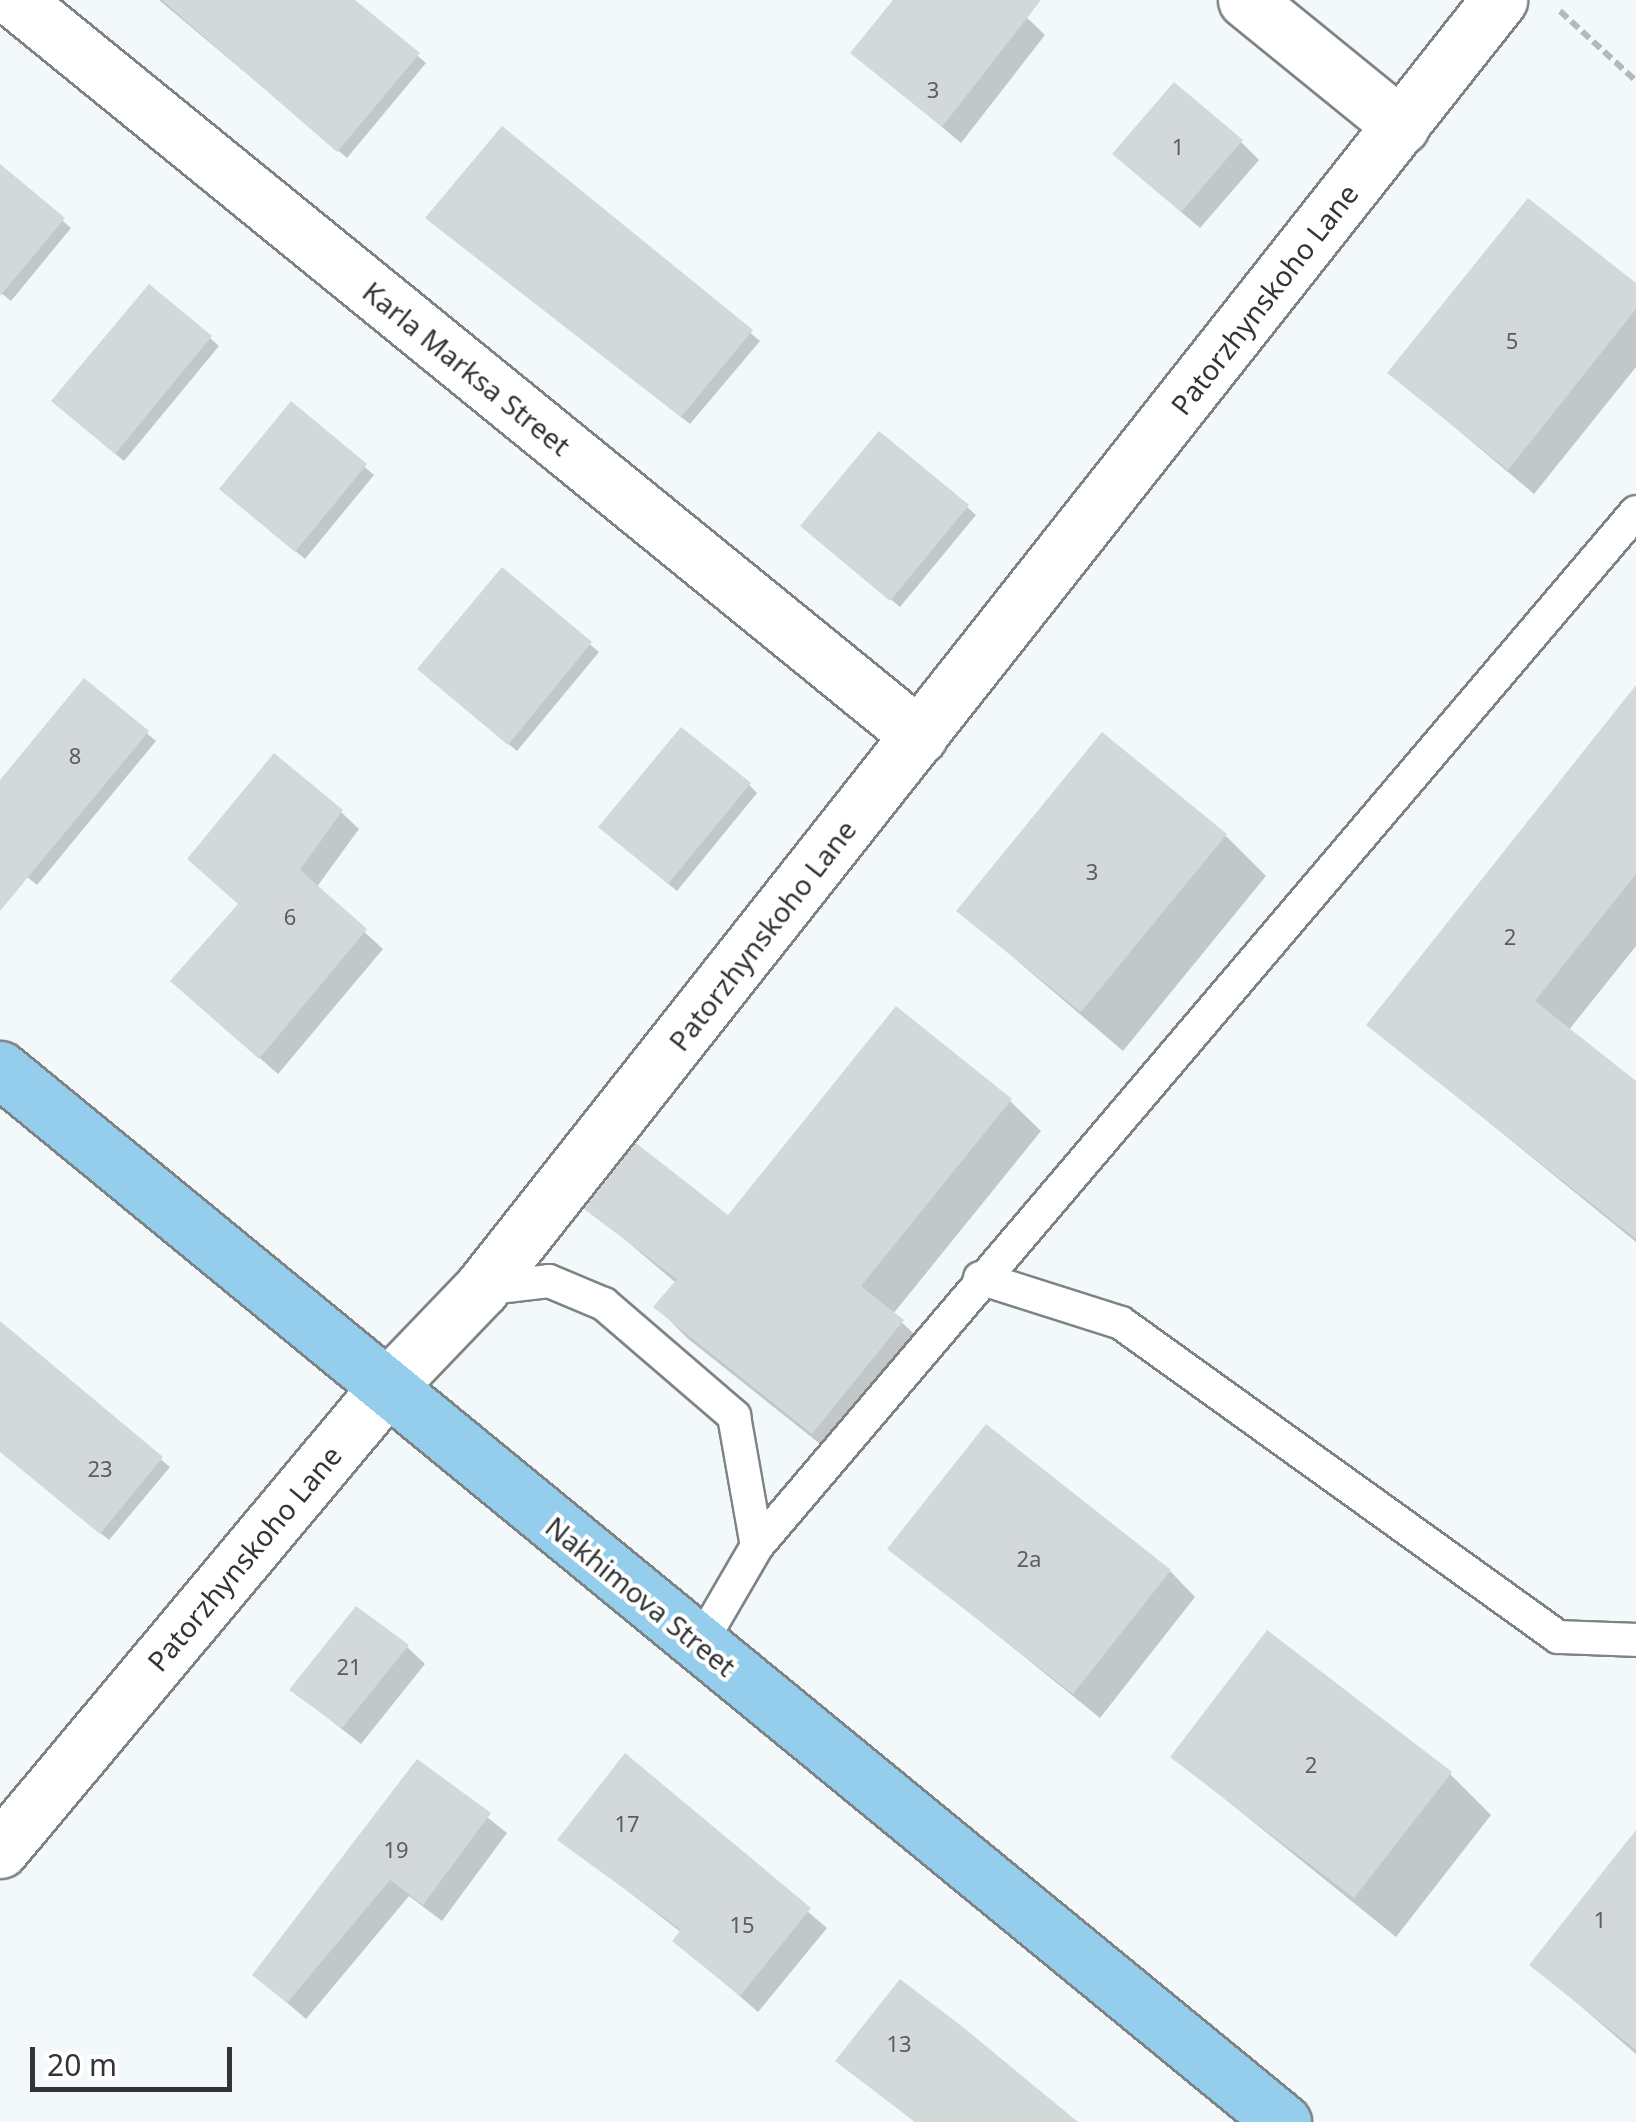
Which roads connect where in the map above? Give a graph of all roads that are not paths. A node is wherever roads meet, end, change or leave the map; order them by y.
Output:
1 (15, 0) edge
2 (1246, 0) edge
3 (1499, 0) edge
4 (1400, 126) junction
5 (1636, 512) edge
6 (919, 736) junction
7 (0, 1070) edge
8 (980, 1278) junction
9 (482, 1289) junction
10 (387, 1387) junction
11 (757, 1546) junction
12 (1636, 1640) edge
13 (700, 1644) junction
14 (0, 1850) edge
15 (1283, 2122) edge

1 - 6 street, Karla Marksa Street
2 - 4 street
3 - 4 street, Patorzhynskoho Lane
4 - 6 street, Patorzhynskoho Lane
5 - 8 lane
6 - 9 street, Patorzhynskoho Lane
7 - 10 main road, Nakhimova Street
8 - 11 lane
8 - 12 lane
9 - 10 street, Patorzhynskoho Lane
9 - 11 lane
10 - 13 main road, Nakhimova Street
10 - 14 street, Patorzhynskoho Lane
11 - 13 lane
13 - 15 main road, Nakhimova Street

